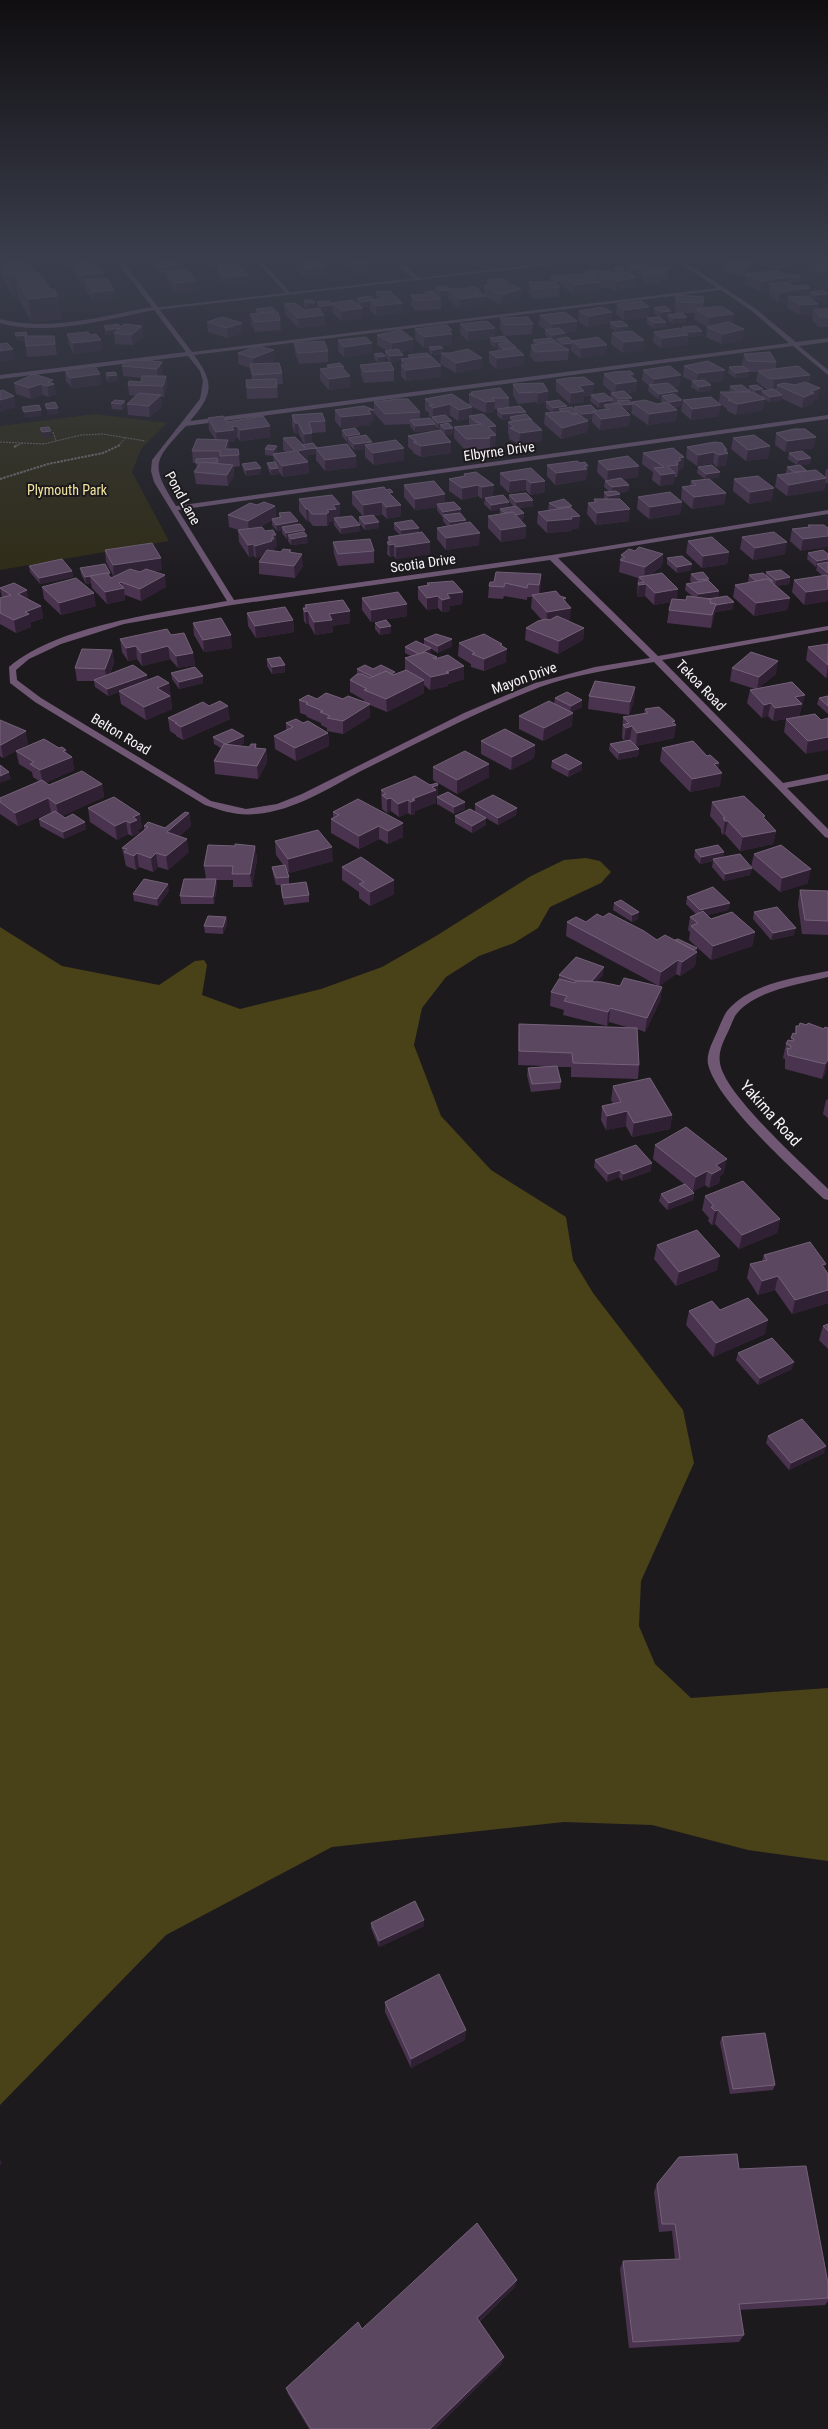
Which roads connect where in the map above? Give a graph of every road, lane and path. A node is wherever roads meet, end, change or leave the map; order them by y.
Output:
1 (28, 373) edge
2 (204, 373) edge
3 (570, 373) edge
4 (0, 377) edge
5 (828, 418) edge
6 (184, 424) junction
7 (53, 432) edge
8 (56, 441) junction
9 (0, 442) edge
10 (24, 443) junction
11 (14, 447) dead end
12 (0, 479) edge
13 (173, 509) junction
14 (828, 512) edge
15 (552, 557) junction
16 (232, 603) junction
17 (828, 628) edge
18 (26, 656) joint
19 (656, 658) junction
20 (828, 777) edge
21 (779, 787) junction
22 (248, 812) joint
23 (828, 835) edge
24 (828, 974) edge
25 (828, 1196) edge

1 - 4 street
2 - 6 street, Pond Lane
3 - 6 street
5 - 13 street, Elbyrne Drive
6 - 13 street, Pond Lane
7 - 8 path
8 - 10 path
8 - 12 path
9 - 10 path
10 - 11 path
13 - 16 street, Pond Lane
14 - 15 street, Scotia Drive
15 - 16 street, Scotia Drive
15 - 19 street, Tekoa Road
16 - 18 street, Scotia Drive
17 - 19 street, Mayon Drive
18 - 22 street, Belton Road
19 - 21 street, Tekoa Road
19 - 22 street, Mayon Drive
20 - 21 street
21 - 23 street, Tekoa Road
24 - 25 street, Yakima Road

